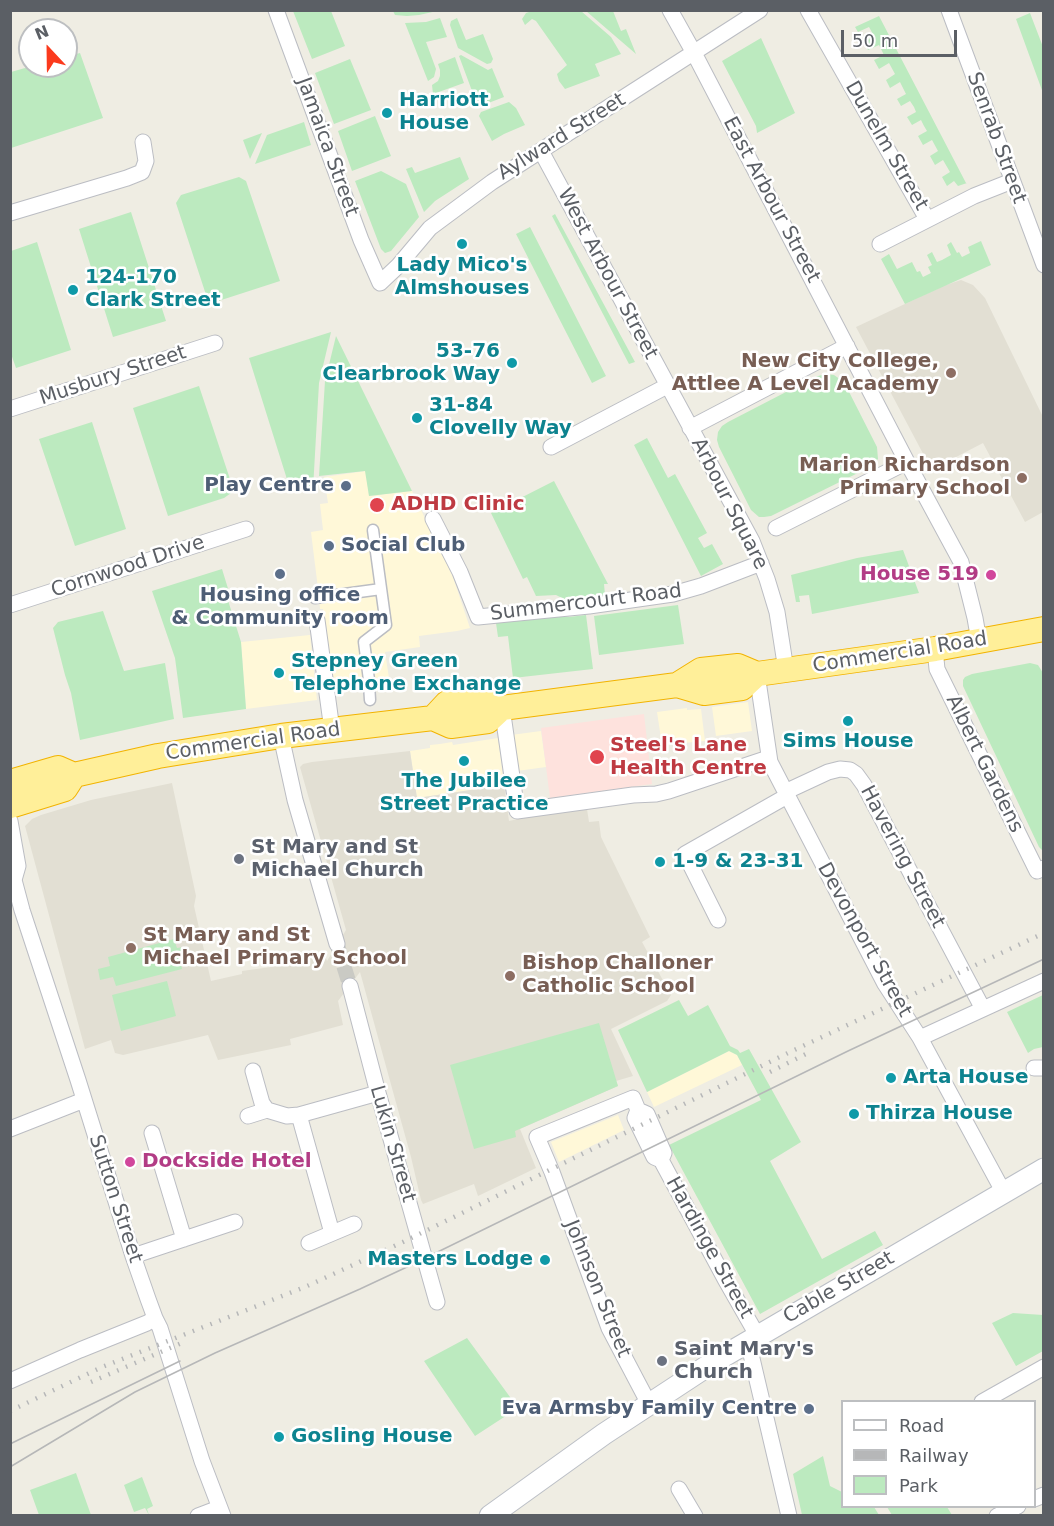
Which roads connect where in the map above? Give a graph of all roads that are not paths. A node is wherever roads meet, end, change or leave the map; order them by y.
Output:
1 (276, 10) edge
2 (670, 10) edge
3 (760, 10) edge
4 (808, 10) edge
5 (949, 10) edge
6 (694, 53) junction
7 (143, 142) dead end
8 (541, 151) junction
9 (1012, 181) junction
10 (10, 213) edge
11 (927, 219) junction
12 (880, 244) dead end
13 (1044, 265) edge
14 (380, 283) joint
15 (215, 343) dead end
16 (847, 346) junction
17 (667, 386) junction
18 (10, 409) edge
19 (690, 428) junction
20 (551, 447) dead end
21 (907, 462) junction
22 (433, 519) dead end
23 (776, 528) dead end
24 (246, 529) dead end
25 (373, 530) dead end
26 (761, 563) junction
27 (381, 589) junction
28 (315, 598) dead end
29 (10, 605) edge
30 (317, 620) dead end
31 (1044, 629) edge
32 (979, 641) junction
33 (934, 649) junction
34 (786, 670) junction
35 (757, 674) junction
36 (370, 700) dead end
37 (502, 708) junction
38 (332, 730) junction
39 (281, 736) junction
40 (768, 758) junction
41 (74, 775) junction
42 (10, 782) edge
43 (786, 794) junction
44 (10, 806) edge
45 (10, 820) edge
46 (1044, 868) edge
47 (12, 879) edge
48 (718, 920) dead end
49 (337, 944) tunnel mouth
50 (1044, 981) edge
51 (350, 986) tunnel mouth
52 (983, 1009) junction
53 (920, 1038) junction
54 (253, 1071) dead end
55 (378, 1093) junction
56 (84, 1100) junction
57 (636, 1104) joint
58 (267, 1110) junction
59 (299, 1115) junction
60 (248, 1116) dead end
61 (10, 1129) edge
62 (152, 1133) dead end
63 (1044, 1169) edge
64 (1004, 1193) junction
65 (235, 1222) dead end
66 (354, 1224) dead end
67 (332, 1233) junction
68 (184, 1239) junction
69 (309, 1243) dead end
70 (133, 1256) junction
71 (437, 1302) dead end
72 (155, 1318) junction
73 (751, 1339) junction
74 (1044, 1367) edge
75 (10, 1381) edge
76 (984, 1400) edge
77 (649, 1404) junction
78 (679, 1489) dead end
79 (1013, 1508) edge
80 (221, 1512) edge
81 (198, 1515) edge
82 (490, 1515) edge
83 (695, 1515) edge
84 (789, 1515) edge
85 (997, 1515) edge

1 - 14 street, Jamaica Street
2 - 6 street, East Arbour Street
3 - 6 street, Aylward Street
4 - 11 street, Dunelm Street
5 - 9 street, Senrab Street
6 - 8 street, Aylward Street
6 - 16 street, East Arbour Street
7 - 10 street
8 - 14 street, Aylward Street
8 - 17 street, West Arbour Street
9 - 11 street
9 - 13 street, Senrab Street
11 - 12 street
15 - 18 street, Musbury Street
16 - 19 street, Arbour Square
16 - 21 street
17 - 19 street, West Arbour Street
17 - 20 street
19 - 26 street, Arbour Square
21 - 23 street, Arbour Square
21 - 32 street
22 - 26 street, Summercourt Road
24 - 29 street, Cornwood Drive
25 - 27 street
26 - 34 street, Arbour Square
27 - 28 street
27 - 36 street
30 - 38 street
31 - 32 highway, Commercial Road
32 - 33 highway, Commercial Road
33 - 34 highway, Commercial Road
33 - 46 street, Albert Gardens
34 - 35 highway, Commercial Road
35 - 37 highway, Commercial Road
35 - 40 street, Devonport Street
37 - 38 highway, Commercial Road
37 - 40 street
38 - 39 highway, Commercial Road
39 - 41 highway, Commercial Road
39 - 49 street
40 - 43 street, Devonport Street
41 - 42 highway, Commercial Road
41 - 44 highway, Commercial Road
43 - 48 street
43 - 52 street, Havering Street
43 - 53 street, Devonport Street
45 - 47 street, Sutton Street
47 - 56 street, Sutton Street
50 - 52 street
51 - 55 street, Lukin Street
52 - 53 street
53 - 64 street, Devonport Street
54 - 58 street
55 - 59 street
55 - 71 street, Lukin Street
56 - 61 street
56 - 70 street, Sutton Street
57 - 73 street, Hardinge Street
57 - 77 street, Johnson Street
58 - 59 street
58 - 60 street
59 - 67 street
62 - 68 street
63 - 64 main road, Cable Street
64 - 73 main road, Cable Street
65 - 68 street
66 - 67 street
67 - 69 street
68 - 70 street
70 - 72 street, Sutton Street
72 - 75 street
72 - 80 street, Sutton Street
73 - 77 main road, Cable Street
73 - 84 street, Hardinge Street
74 - 76 street
77 - 82 main road, Cable Street
78 - 83 street
79 - 85 street
80 - 81 street

